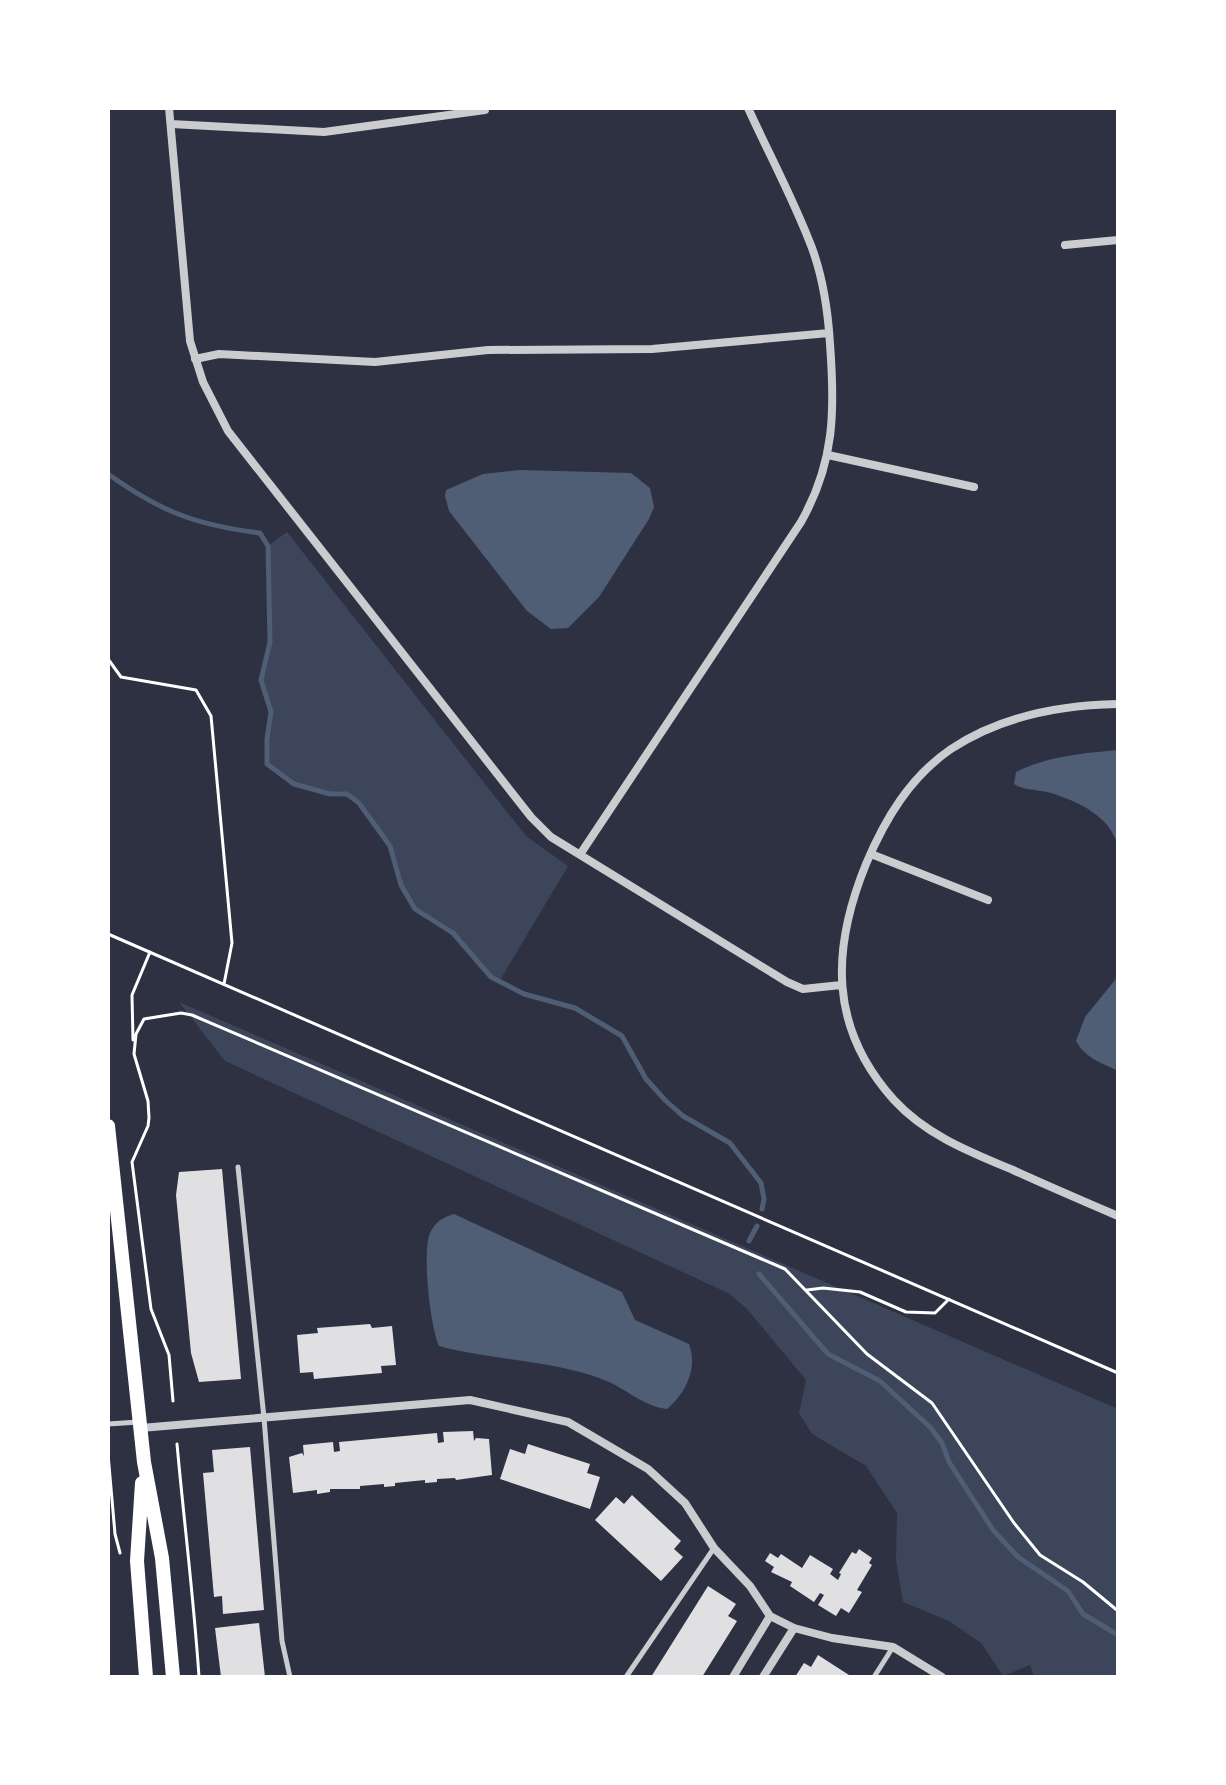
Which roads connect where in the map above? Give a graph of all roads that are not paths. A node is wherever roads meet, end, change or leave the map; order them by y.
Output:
1 (169, 108) edge
2 (748, 108) edge
3 (485, 110) edge
4 (171, 124) junction
5 (1118, 240) edge
6 (1065, 245) dead end
7 (829, 333) junction
8 (195, 359) junction
9 (828, 455) junction
10 (974, 487) dead end
11 (1118, 704) edge
12 (581, 853) junction
13 (871, 854) junction
14 (988, 900) dead end
15 (841, 985) junction
16 (108, 1126) edge
17 (238, 1167) dead end
18 (1118, 1216) edge
19 (264, 1418) junction
20 (108, 1424) edge
21 (141, 1425) junction
22 (144, 1462) junction
23 (714, 1548) junction
24 (770, 1616) junction
25 (794, 1628) junction
26 (893, 1647) junction
27 (146, 1677) edge
28 (173, 1677) edge
29 (290, 1677) edge
30 (626, 1677) edge
31 (733, 1677) edge
32 (763, 1677) edge
33 (874, 1677) edge
34 (942, 1677) edge

1 - 4 street
2 - 7 street
3 - 4 street
4 - 8 street
5 - 6 street
7 - 8 street
7 - 9 street
8 - 12 street
9 - 10 street
9 - 12 street
11 - 13 street
12 - 15 street
13 - 14 street
13 - 15 street
15 - 18 street
16 - 21 main road
17 - 19 lane
19 - 21 street
19 - 23 street
19 - 29 lane
20 - 21 lane
21 - 22 main road
22 - 27 main road
22 - 28 main road
23 - 24 street
23 - 30 lane
24 - 25 street
24 - 31 street
25 - 26 street
25 - 32 street
26 - 33 lane
26 - 34 street

